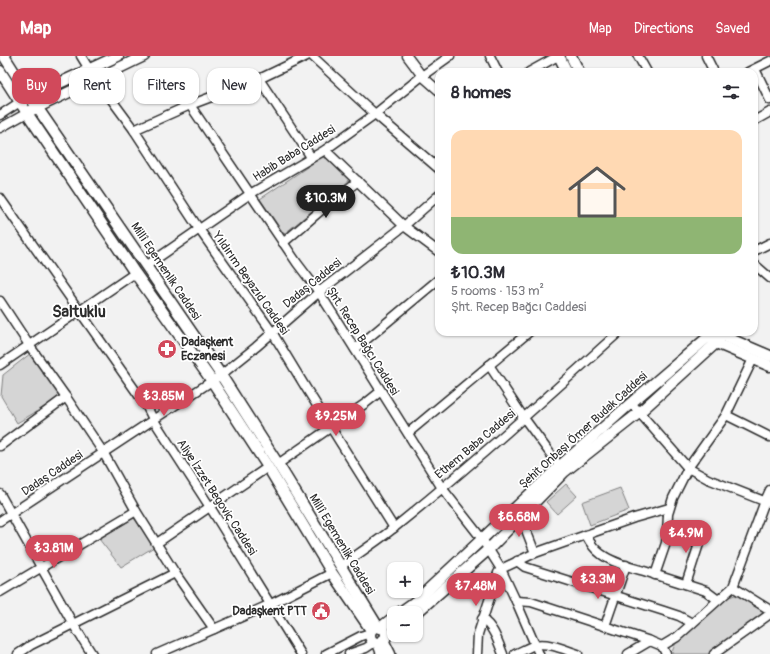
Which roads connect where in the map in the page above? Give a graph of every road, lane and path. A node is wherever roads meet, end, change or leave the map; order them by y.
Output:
1 (4, 56) edge
2 (81, 56) edge
3 (118, 56) edge
4 (144, 56) edge
5 (307, 56) edge
6 (312, 56) edge
7 (407, 56) edge
8 (450, 56) edge
9 (490, 56) edge
10 (558, 56) edge
11 (571, 56) edge
12 (638, 56) edge
13 (706, 56) edge
14 (770, 61) edge
15 (88, 68) edge
16 (91, 68) edge
17 (119, 68) edge
18 (496, 68) edge
19 (536, 68) edge
20 (565, 68) edge
21 (577, 68) edge
22 (644, 68) edge
23 (712, 68) edge
24 (755, 68) edge
25 (12, 69) edge
26 (0, 71) edge
27 (422, 76) junction
28 (261, 78) edge
29 (758, 81) edge
30 (261, 82) edge
31 (435, 87) edge
32 (12, 90) edge
33 (69, 92) edge
34 (207, 99) edge
35 (770, 100) edge
36 (17, 104) edge
37 (21, 104) edge
38 (36, 104) edge
39 (115, 104) edge
40 (190, 105) junction
41 (38, 107) junction
42 (27, 112) junction
43 (770, 112) edge
44 (375, 114) junction
45 (0, 115) edge
46 (758, 119) edge
47 (0, 128) edge
48 (134, 130) junction
49 (325, 150) junction
50 (311, 157) junction
51 (435, 166) edge
52 (358, 181) junction
53 (250, 194) junction
54 (0, 199) edge
55 (435, 199) edge
56 (404, 226) junction
57 (199, 229) junction
58 (283, 243) junction
59 (770, 243) edge
60 (435, 249) edge
61 (758, 249) edge
62 (146, 266) junction
63 (758, 268) edge
64 (135, 273) junction
65 (770, 278) edge
66 (435, 282) edge
67 (319, 292) junction
68 (0, 302) edge
69 (80, 311) junction
70 (272, 332) junction
71 (524, 336) edge
72 (614, 336) edge
73 (714, 336) edge
74 (714, 336) edge
75 (717, 336) edge
76 (719, 336) edge
77 (29, 345) junction
78 (355, 348) junction
79 (770, 356) edge
80 (753, 359) junction
81 (0, 365) edge
82 (489, 365) junction
83 (770, 366) edge
84 (221, 375) junction
85 (212, 381) junction
86 (381, 392) junction
87 (66, 397) junction
88 (631, 403) junction
89 (640, 412) junction
90 (726, 415) junction
91 (524, 418) junction
92 (153, 419) junction
93 (331, 428) junction
94 (408, 433) junction
95 (770, 437) edge
96 (0, 446) edge
97 (103, 452) junction
98 (273, 465) junction
99 (688, 468) junction
100 (562, 469) junction
101 (442, 488) junction
102 (770, 490) edge
103 (0, 494) edge
104 (767, 502) edge
105 (210, 507) junction
106 (669, 508) junction
107 (136, 510) junction
108 (11, 514) junction
109 (521, 517) junction
110 (0, 521) edge
111 (394, 528) junction
112 (668, 532) junction
113 (586, 535) junction
114 (482, 539) junction
115 (157, 543) junction
116 (489, 549) junction
117 (535, 553) junction
118 (517, 561) junction
119 (41, 566) junction
120 (341, 566) junction
121 (626, 566) junction
122 (501, 569) junction
123 (175, 573) junction
124 (332, 573) junction
125 (655, 574) junction
126 (686, 584) junction
127 (733, 587) junction
128 (0, 592) edge
129 (616, 595) junction
130 (718, 600) junction
131 (516, 601) junction
132 (271, 604) junction
133 (409, 606) edge
134 (423, 607) edge
135 (770, 610) edge
136 (770, 614) edge
137 (482, 619) junction
138 (387, 621) edge
139 (692, 623) junction
140 (73, 624) junction
141 (605, 626) junction
142 (214, 629) junction
143 (375, 629) junction
144 (387, 636) edge
145 (380, 641) junction
146 (650, 641) junction
147 (535, 645) junction
148 (664, 650) edge
149 (18, 654) edge
150 (92, 654) edge
151 (157, 654) edge
152 (301, 654) edge
153 (326, 654) edge
154 (350, 654) edge
155 (382, 654) edge
156 (390, 654) edge
157 (477, 654) edge
158 (504, 654) edge
159 (515, 654) edge
160 (539, 654) edge
161 (578, 654) edge
162 (628, 654) edge
163 (714, 654) edge

1 - 25 main road, Millî Egemenlik Caddesi
2 - 15 street, Yıldırım Beyazıd Caddesi
3 - 16 main road
4 - 17 main road
5 - 28 street
6 - 44 street
7 - 27 street
8 - 27 street, Habib Baba Caddesi
9 - 18 street
10 - 19 street
10 - 20 main road
11 - 21 main road
12 - 22 street
13 - 23 street
14 - 24 street
26 - 32 main road, Millî Egemenlik Caddesi
27 - 31 street
27 - 44 street, Habib Baba Caddesi
29 - 35 street
30 - 50 street
33 - 41 main road
34 - 40 street
36 - 45 street
37 - 42 main road, Millî Egemenlik Caddesi
38 - 41 main road, Millî Egemenlik Caddesi
39 - 48 street, Yıldırım Beyazıd Caddesi
40 - 48 street
40 - 53 street, Şht. Recep Bağcı Caddesi
41 - 42 main road
41 - 62 main road, Millî Egemenlik Caddesi
42 - 47 street
42 - 64 main road, Millî Egemenlik Caddesi
43 - 46 street
44 - 49 street, Habib Baba Caddesi
44 - 51 street
48 - 57 street, Yıldırım Beyazıd Caddesi
49 - 50 street, Habib Baba Caddesi
49 - 52 street
50 - 53 street, Habib Baba Caddesi
52 - 56 street
52 - 58 street
53 - 57 street, Habib Baba Caddesi
53 - 58 street, Şht. Recep Bağcı Caddesi
54 - 69 street, Aliye İzzet Begoviç Caddesi
55 - 56 street, Dadaş Caddesi
56 - 60 street
56 - 67 street, Dadaş Caddesi
57 - 62 street, Habib Baba Caddesi
57 - 70 street, Yıldırım Beyazıd Caddesi
58 - 67 street, Şht. Recep Bağcı Caddesi
59 - 61 street
62 - 84 main road, Millî Egemenlik Caddesi
63 - 65 street
64 - 69 street
64 - 85 main road, Millî Egemenlik Caddesi
66 - 78 street
67 - 70 street, Dadaş Caddesi
67 - 78 street, Şht. Recep Bağcı Caddesi
68 - 77 street
69 - 77 street
69 - 92 street, Aliye İzzet Begoviç Caddesi
70 - 84 street, Dadaş Caddesi
70 - 93 street, Yıldırım Beyazıd Caddesi
71 - 82 street
72 - 91 street, Ethem Baba Caddesi
73 - 88 main road, Şehit Onbaşı Ömer Budak Caddesi
74 - 89 main road, Şehit Onbaşı Ömer Budak Caddesi
75 - 80 main road
76 - 79 main road
77 - 81 street
77 - 87 street
78 - 86 street, Şht. Recep Bağcı Caddesi
80 - 83 main road
80 - 90 street
82 - 91 street
82 - 94 street
84 - 85 street, Dadaş Caddesi
84 - 98 main road, Millî Egemenlik Caddesi
85 - 92 street, Dadaş Caddesi
85 - 98 main road, Millî Egemenlik Caddesi
86 - 93 street
86 - 94 street, Şht. Recep Bağcı Caddesi
87 - 96 street
87 - 97 street
88 - 89 street
88 - 100 main road, Şehit Onbaşı Ömer Budak Caddesi
89 - 99 street
89 - 100 main road, Şehit Onbaşı Ömer Budak Caddesi
90 - 95 street
90 - 99 street
91 - 100 street
91 - 101 street, Ethem Baba Caddesi
92 - 97 street, Dadaş Caddesi
92 - 105 street, Aliye İzzet Begoviç Caddesi
93 - 98 street
93 - 111 street, Yıldırım Beyazıd Caddesi
94 - 101 street, Şht. Recep Bağcı Caddesi
97 - 107 street
97 - 108 street, Dadaş Caddesi
98 - 105 street
98 - 120 main road, Millî Egemenlik Caddesi
98 - 124 main road, Millî Egemenlik Caddesi
99 - 104 street
99 - 106 street
100 - 109 main road, Şehit Onbaşı Ömer Budak Caddesi
100 - 114 main road, Şehit Onbaşı Ömer Budak Caddesi
101 - 111 street, Ethem Baba Caddesi
101 - 114 street, Şht. Recep Bağcı Caddesi
102 - 104 street
103 - 108 street
104 - 127 street
105 - 115 street
105 - 132 street, Aliye İzzet Begoviç Caddesi
106 - 112 street
106 - 113 street
107 - 115 street
107 - 119 street
108 - 110 street, Dadaş Caddesi
108 - 119 street
109 - 116 main road, Şehit Onbaşı Ömer Budak Caddesi
109 - 117 street
111 - 120 street, Ethem Baba Caddesi
112 - 125 street
112 - 126 street
113 - 117 street
113 - 121 street
114 - 116 street, Şht. Recep Bağcı Caddesi
114 - 133 main road, Şehit Onbaşı Ömer Budak Caddesi
115 - 123 street
116 - 122 street, Şht. Recep Bağcı Caddesi
116 - 134 main road, Şehit Onbaşı Ömer Budak Caddesi
117 - 118 street
118 - 122 street
118 - 129 street
119 - 128 street
119 - 140 street
120 - 143 main road, Millî Egemenlik Caddesi
121 - 125 street
121 - 129 street
122 - 131 street, Şht. Recep Bağcı Caddesi
122 - 137 street
123 - 140 street
123 - 142 street
124 - 132 street
124 - 143 main road, Millî Egemenlik Caddesi
125 - 126 street
126 - 130 street
127 - 130 street
127 - 135 street
129 - 139 street
129 - 141 street
130 - 139 street
131 - 141 street
131 - 147 street, Şht. Recep Bağcı Caddesi
132 - 142 street
132 - 152 street, Aliye İzzet Begoviç Caddesi
136 - 163 street
137 - 157 street
137 - 158 street
138 - 143 main road
139 - 148 street
140 - 149 street
140 - 150 street
141 - 146 street
142 - 151 street
143 - 145 main road
143 - 145 main road
143 - 153 street
144 - 145 main road
145 - 154 street
145 - 155 main road
145 - 156 main road
146 - 148 street
146 - 162 street
147 - 159 street
147 - 160 street, Şht. Recep Bağcı Caddesi
147 - 161 street

